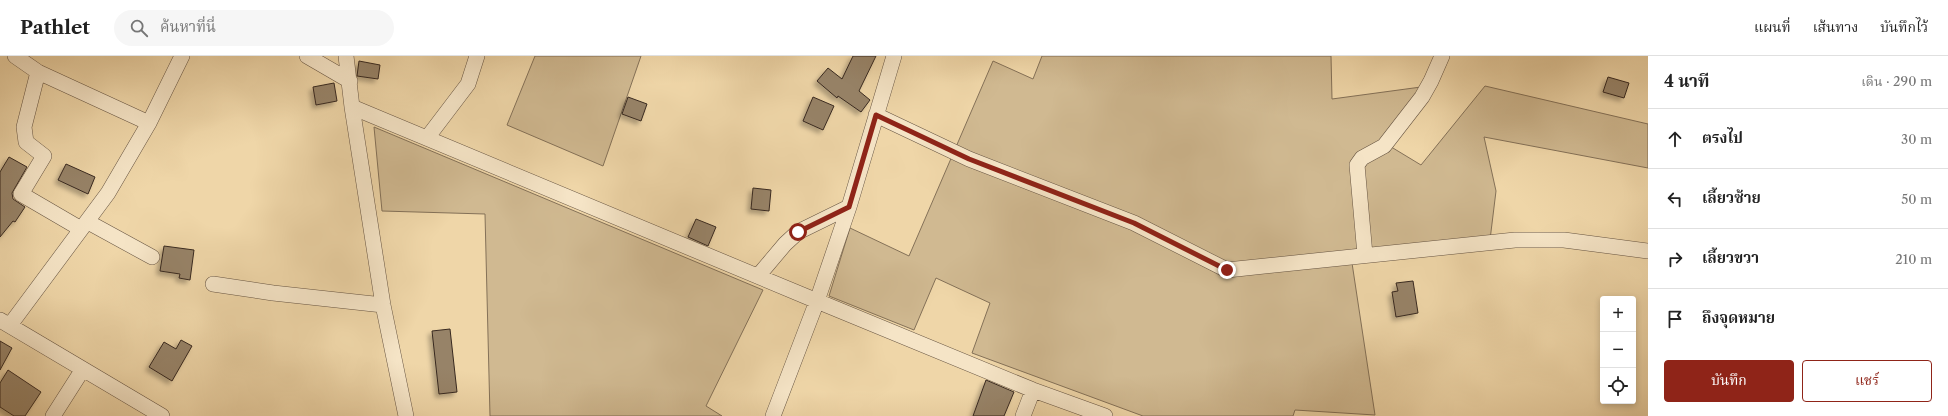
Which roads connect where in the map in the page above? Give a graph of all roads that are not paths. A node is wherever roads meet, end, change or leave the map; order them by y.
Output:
1 (15, 56) edge
2 (182, 56) edge
3 (307, 56) edge
4 (346, 56) edge
5 (477, 56) edge
6 (894, 56) edge
7 (1442, 56) edge
8 (38, 72) junction
9 (350, 81) junction
10 (352, 107) junction
11 (876, 115) junction
12 (149, 123) junction
13 (427, 138) junction
14 (849, 207) junction
15 (85, 226) junction
16 (1648, 251) edge
17 (1365, 256) junction
18 (152, 257) dead end
19 (758, 276) junction
20 (213, 284) dead end
21 (817, 301) junction
22 (383, 305) junction
23 (5, 322) edge
24 (83, 369) junction
25 (1034, 390) junction
26 (53, 416) edge
27 (162, 416) edge
28 (406, 416) edge
29 (773, 416) edge
30 (1023, 416) edge
31 (1105, 416) edge

1 - 8 street
2 - 12 street
3 - 9 street
4 - 9 street
5 - 13 street
6 - 11 street
7 - 17 street
8 - 12 street
8 - 15 street
9 - 10 street
10 - 13 street
10 - 22 street
11 - 14 street
11 - 17 street
12 - 15 street
13 - 19 street
14 - 19 street
14 - 21 street
15 - 18 street
15 - 23 street
16 - 17 street
19 - 21 street
20 - 22 street
21 - 25 street
21 - 29 street
22 - 28 street
23 - 24 street
24 - 26 street
24 - 27 street
25 - 30 street
25 - 31 street

